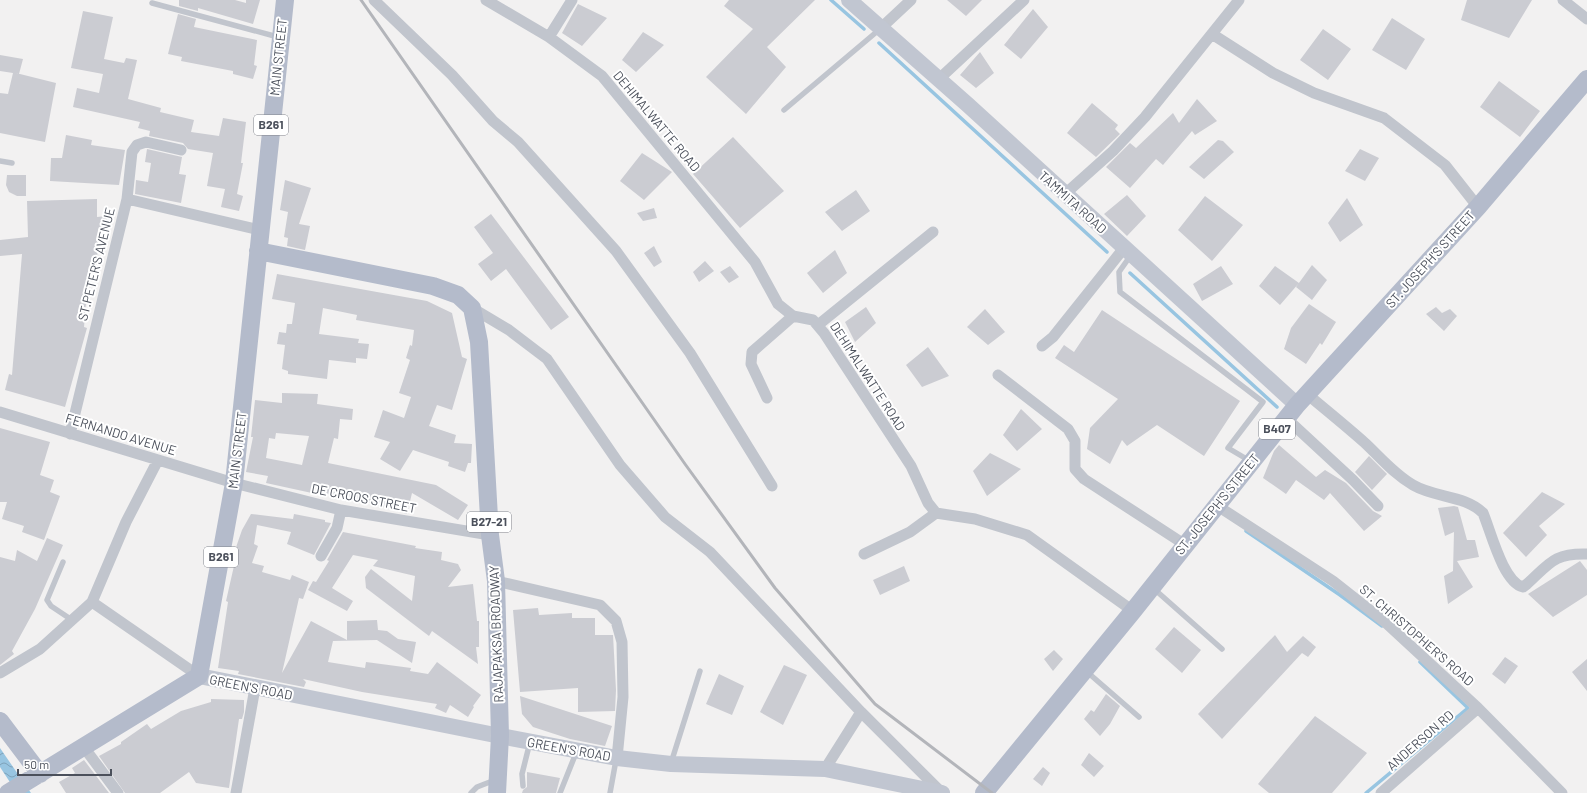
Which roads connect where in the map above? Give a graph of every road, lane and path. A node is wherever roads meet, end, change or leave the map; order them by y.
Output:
1 (285, 0) edge
2 (374, 0) edge
3 (486, 0) edge
4 (572, 0) edge
5 (849, 0) edge
6 (911, 0) edge
7 (1024, 0) edge
8 (1239, 0) edge
9 (1563, 0) edge
10 (152, 4) dead end
11 (1587, 18) edge
12 (881, 28) junction
13 (1212, 34) junction
14 (549, 37) junction
15 (280, 38) junction
16 (939, 79) junction
17 (1587, 79) edge
18 (784, 110) dead end
19 (181, 150) dead end
20 (0, 161) edge
21 (12, 162) dead end
22 (1065, 194) junction
23 (127, 198) junction
24 (1478, 206) junction
25 (260, 230) junction
26 (933, 232) dead end
27 (258, 251) junction
28 (1127, 252) junction
29 (472, 308) junction
30 (793, 316) junction
31 (818, 325) junction
32 (1042, 346) dead end
33 (998, 375) dead end
34 (767, 398) dead end
35 (1296, 405) junction
36 (0, 412) edge
37 (70, 434) junction
38 (158, 460) junction
39 (1251, 462) junction
40 (234, 483) junction
41 (772, 486) dead end
42 (1216, 505) junction
43 (1378, 506) dead end
44 (341, 510) junction
45 (936, 512) junction
46 (490, 535) junction
47 (1184, 544) junction
48 (864, 554) dead end
49 (1587, 554) edge
50 (321, 556) dead end
51 (63, 562) dead end
52 (496, 581) junction
53 (1152, 587) junction
54 (92, 602) junction
55 (1133, 611) junction
56 (72, 620) junction
57 (1222, 649) dead end
58 (1085, 670) junction
59 (700, 672) dead end
60 (0, 673) edge
61 (199, 676) junction
62 (255, 688) junction
63 (1478, 708) junction
64 (861, 712) junction
65 (1139, 717) dead end
66 (0, 721) edge
67 (500, 736) junction
68 (530, 742) junction
69 (83, 746) junction
70 (577, 750) junction
71 (617, 758) junction
72 (671, 764) junction
73 (825, 769) junction
74 (40, 774) junction
75 (498, 786) edge
76 (524, 786) dead end
77 (10, 792) edge
78 (118, 793) edge
79 (236, 793) edge
80 (471, 793) edge
81 (560, 793) edge
82 (610, 793) edge
83 (942, 793) edge
84 (984, 793) edge
85 (1381, 793) edge
86 (1562, 793) edge

1 - 15 main road, MAIN STREET / B261
2 - 41 street
3 - 14 street, DEHIMALWATTE ROAD
4 - 14 street
5 - 12 main road, TAMMITA ROAD
6 - 12 street
7 - 16 street
8 - 13 street
9 - 11 street
10 - 15 lane
12 - 16 main road, TAMMITA ROAD
12 - 18 lane
13 - 22 street
13 - 24 street
14 - 30 street, DEHIMALWATTE ROAD
15 - 25 main road, MAIN STREET / B261
16 - 22 main road, TAMMITA ROAD
17 - 24 main road, ST. JOSEPH'S STREET / B407
19 - 23 street, ST.PETER'S AVENUE
20 - 21 lane
22 - 28 main road, TAMMITA ROAD
23 - 25 street
23 - 37 street, ST.PETER'S AVENUE
24 - 35 main road, ST. JOSEPH'S STREET / B407
25 - 27 main road, MAIN STREET / B261
26 - 31 street
27 - 29 main road
27 - 40 main road, MAIN STREET / B261
28 - 32 street
28 - 35 main road, TAMMITA ROAD
28 - 39 lane
29 - 46 main road, RAJAPAKSA BROADWAY / B27-21
29 - 64 street
30 - 31 street, DEHIMALWATTE ROAD
30 - 34 street
31 - 45 street, DEHIMALWATTE ROAD
33 - 47 street
35 - 39 main road, ST. JOSEPH'S STREET / B407
35 - 43 street
35 - 49 street
36 - 37 street, FERNANDO AVENUE
37 - 38 street, FERNANDO AVENUE
38 - 40 street, FERNANDO AVENUE
38 - 54 street
39 - 42 main road, ST. JOSEPH'S STREET / B407
40 - 44 street, DE CROOS STREET
40 - 61 main road, MAIN STREET / B261
42 - 47 main road, ST. JOSEPH'S STREET / B407
42 - 63 street, ST. CHRISTOPHER'S ROAD
44 - 46 street, DE CROOS STREET
44 - 50 street
45 - 48 street
45 - 55 street
46 - 52 main road, RAJAPAKSA BROADWAY / B27-21
47 - 53 main road, ST. JOSEPH'S STREET / B407
51 - 56 lane
52 - 67 main road, RAJAPAKSA BROADWAY / B27-21
52 - 71 street
53 - 55 main road, ST. JOSEPH'S STREET / B407
53 - 57 lane
54 - 56 street
54 - 61 street
55 - 58 main road, ST. JOSEPH'S STREET / B407
56 - 60 street
58 - 65 lane
58 - 84 main road, ST. JOSEPH'S STREET / B407
59 - 72 lane
61 - 62 main road, GREEN'S ROAD
61 - 69 main road
62 - 67 main road, GREEN'S ROAD
62 - 79 street
63 - 85 street, ANDERSON RD
63 - 86 street, ST. CHRISTOPHER'S ROAD
64 - 73 street
64 - 83 street
66 - 74 main road
67 - 68 main road, GREEN'S ROAD
67 - 75 main road, RAJAPAKSA BROADWAY / B27-21
68 - 70 main road, GREEN'S ROAD
68 - 76 lane
69 - 74 main road
69 - 78 street
70 - 71 main road, GREEN'S ROAD
70 - 81 lane
71 - 72 main road, GREEN'S ROAD
71 - 82 lane
72 - 73 main road, GREEN'S ROAD
73 - 83 main road, GREEN'S ROAD
74 - 77 main road
75 - 80 lane

